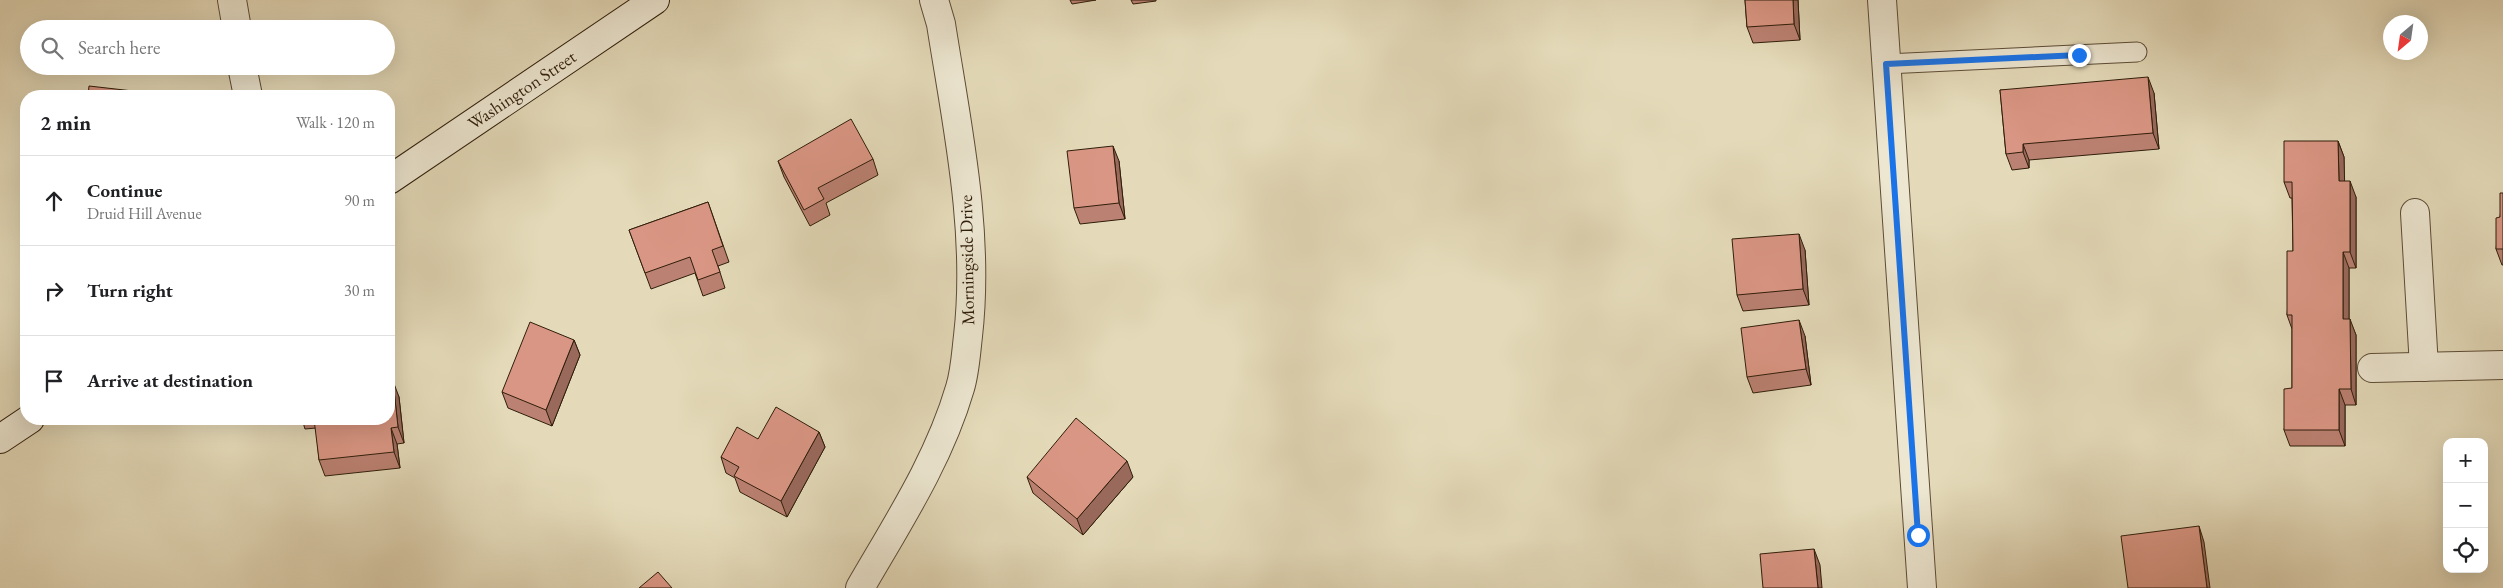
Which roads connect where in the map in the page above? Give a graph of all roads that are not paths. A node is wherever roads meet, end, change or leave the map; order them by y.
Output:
1 (232, 0) edge
2 (655, 0) edge
3 (934, 0) edge
4 (1882, 0) edge
5 (235, 20) edge
6 (2137, 52) dead end
7 (1886, 64) junction
8 (244, 75) edge
9 (247, 90) edge
10 (395, 176) edge
11 (2415, 214) dead end
12 (2503, 365) edge
13 (2424, 367) junction
14 (2372, 368) dead end
15 (21, 425) edge
16 (0, 439) edge
17 (860, 588) edge
18 (1922, 588) edge

1 - 5 street
2 - 10 street, Washington Street
3 - 17 street, Morningside Drive
4 - 7 street
6 - 7 lane
7 - 18 street
8 - 9 street
11 - 13 street
12 - 13 street
13 - 14 street
15 - 16 street

